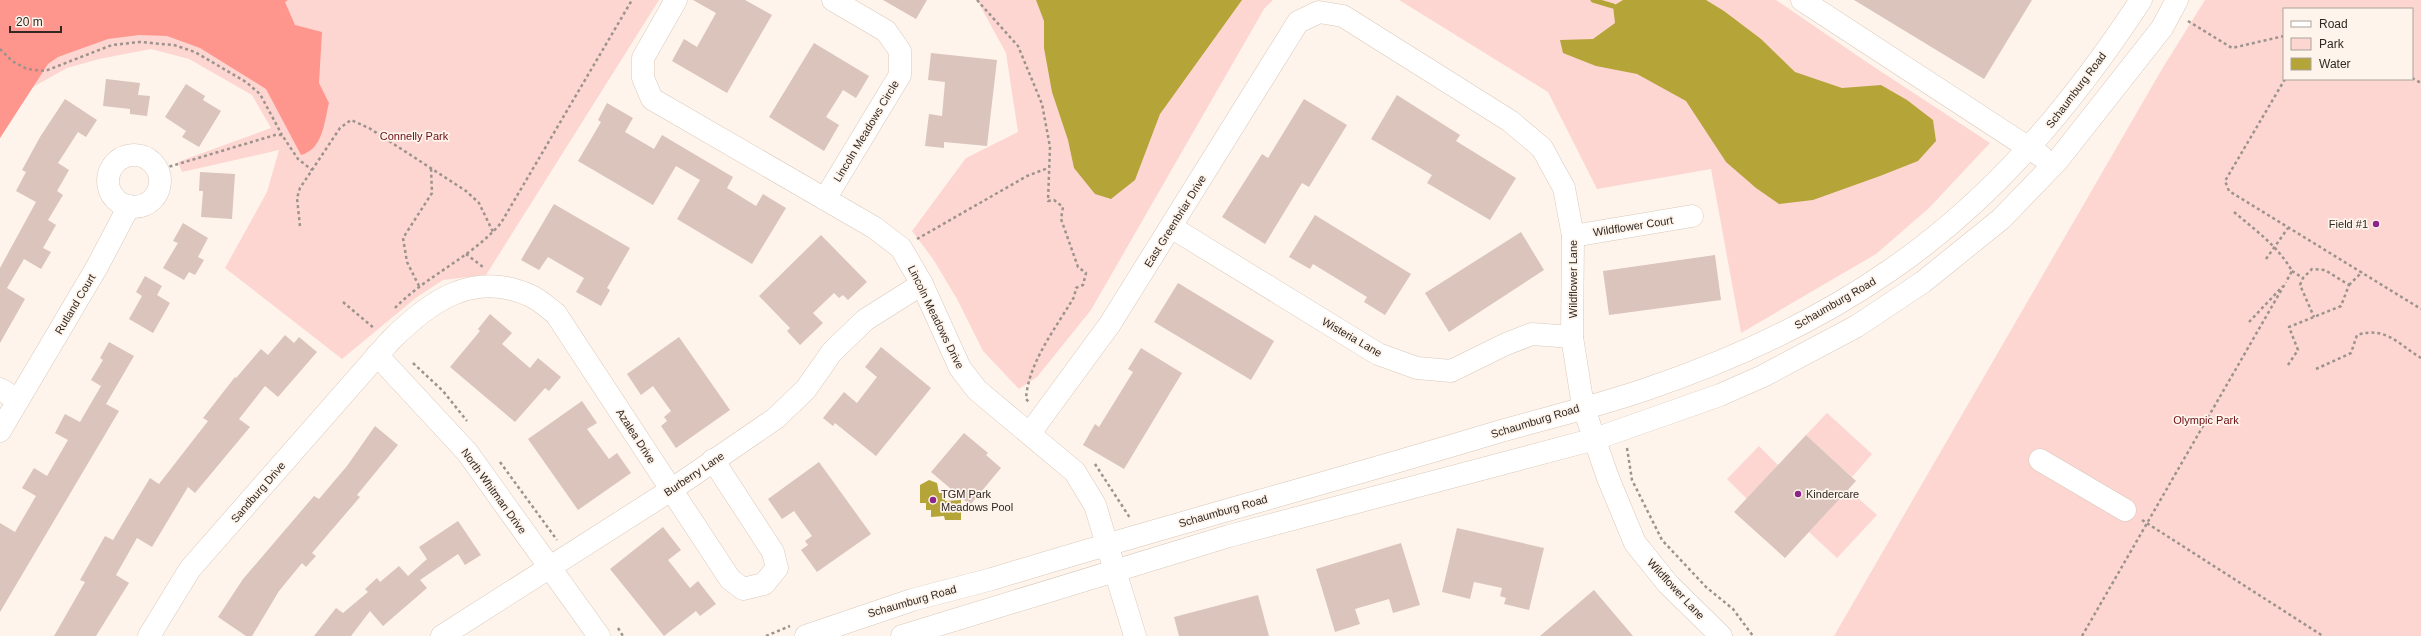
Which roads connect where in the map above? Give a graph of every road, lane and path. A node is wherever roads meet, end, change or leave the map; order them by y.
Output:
1 (632, 0) edge
2 (676, 0) edge
3 (833, 0) edge
4 (977, 0) edge
5 (1802, 0) edge
6 (2141, 0) edge
7 (2180, 9) edge
8 (1319, 12) joint
9 (2283, 36) edge
10 (0, 48) edge
11 (2284, 80) edge
12 (282, 136) junction
13 (2030, 148) junction
14 (2053, 165) junction
15 (431, 168) junction
16 (1048, 168) junction
17 (158, 170) junction
18 (312, 170) junction
19 (825, 199) junction
20 (129, 206) junction
21 (2234, 212) dead end
22 (1692, 216) dead end
23 (300, 226) dead end
24 (1171, 227) junction
25 (2288, 228) junction
26 (493, 232) junction
27 (1573, 236) junction
28 (901, 248) junction
29 (2276, 248) junction
30 (2266, 260) dead end
31 (2292, 271) junction
32 (2362, 272) junction
33 (2303, 278) junction
34 (2286, 282) junction
35 (922, 284) junction
36 (2349, 285) junction
37 (419, 286) junction
38 (343, 302) dead end
39 (2421, 308) edge
40 (390, 312) dead end
41 (2314, 317) junction
42 (2249, 322) dead end
43 (379, 325) dead end
44 (1572, 337) junction
45 (377, 355) junction
46 (2421, 358) edge
47 (2288, 366) dead end
48 (2316, 369) dead end
49 (9, 395) edge
50 (1583, 406) junction
51 (1035, 424) junction
52 (0, 431) edge
53 (1594, 439) junction
54 (1627, 447) dead end
55 (1089, 459) dead end
56 (713, 460) junction
57 (2040, 460) dead end
58 (671, 490) junction
59 (2125, 510) joint
60 (1131, 518) dead end
61 (2146, 522) junction
62 (1107, 544) junction
63 (549, 567) junction
64 (1115, 572) junction
65 (149, 636) edge
66 (442, 636) edge
67 (600, 636) edge
68 (806, 636) edge
69 (902, 636) edge
70 (1135, 636) edge
71 (1721, 636) edge
72 (1753, 636) edge
73 (2082, 636) edge
74 (2323, 636) edge

1 - 26 path
2 - 19 street, Lincoln Meadows Drive
3 - 19 street, Lincoln Meadows Circle
4 - 16 path
5 - 13 street
6 - 13 street, Schaumburg Road
7 - 9 path
7 - 14 street
8 - 24 street, East Greenbriar Drive
8 - 27 street, Wildflower Lane
10 - 12 path
11 - 25 path
12 - 17 path
12 - 18 path
13 - 14 street
13 - 50 street, Schaumburg Road
14 - 53 street
15 - 18 path
15 - 26 path
15 - 37 path
16 - 28 path
16 - 51 path
17 - 20 street
17 - 20 street
18 - 23 path
19 - 28 street, Lincoln Meadows Drive
20 - 49 street, Rutland Court
21 - 29 path
22 - 27 street, Wildflower Court
24 - 44 street, Wisteria Lane
24 - 51 street, East Greenbriar Drive
25 - 29 path
25 - 32 path
26 - 37 path
27 - 44 street, Wildflower Lane
28 - 35 street, Lincoln Meadows Drive
29 - 30 path
29 - 31 path
31 - 33 path
31 - 34 path
32 - 36 path
32 - 39 path
33 - 36 path
33 - 41 path
34 - 42 path
34 - 61 path
35 - 51 street, Lincoln Meadows Drive
35 - 56 street, Burberry Lane
36 - 41 path
37 - 40 path
38 - 43 path
41 - 47 path
44 - 50 street, Wildflower Lane
45 - 58 street, Azalea Drive
45 - 63 street, North Whitman Drive
45 - 65 street, Sandburg Drive
46 - 48 path
49 - 52 street, Rutland Court
50 - 53 street, Wildflower Lane
50 - 62 street, Schaumburg Road
51 - 62 street, Lincoln Meadows Drive
53 - 64 street
53 - 71 street, Wildflower Lane
54 - 72 path
55 - 60 path
56 - 58 street, Burberry Lane
56 - 58 street, Azalea Drive
57 - 59 street
58 - 63 street, Burberry Lane
59 - 61 path
61 - 73 path
61 - 74 path
62 - 64 street, Lincoln Meadows Drive
62 - 68 street, Schaumburg Road
63 - 66 street, Burberry Lane
63 - 67 street, North Whitman Drive
64 - 69 street
64 - 70 street, Lincoln Meadows Drive

